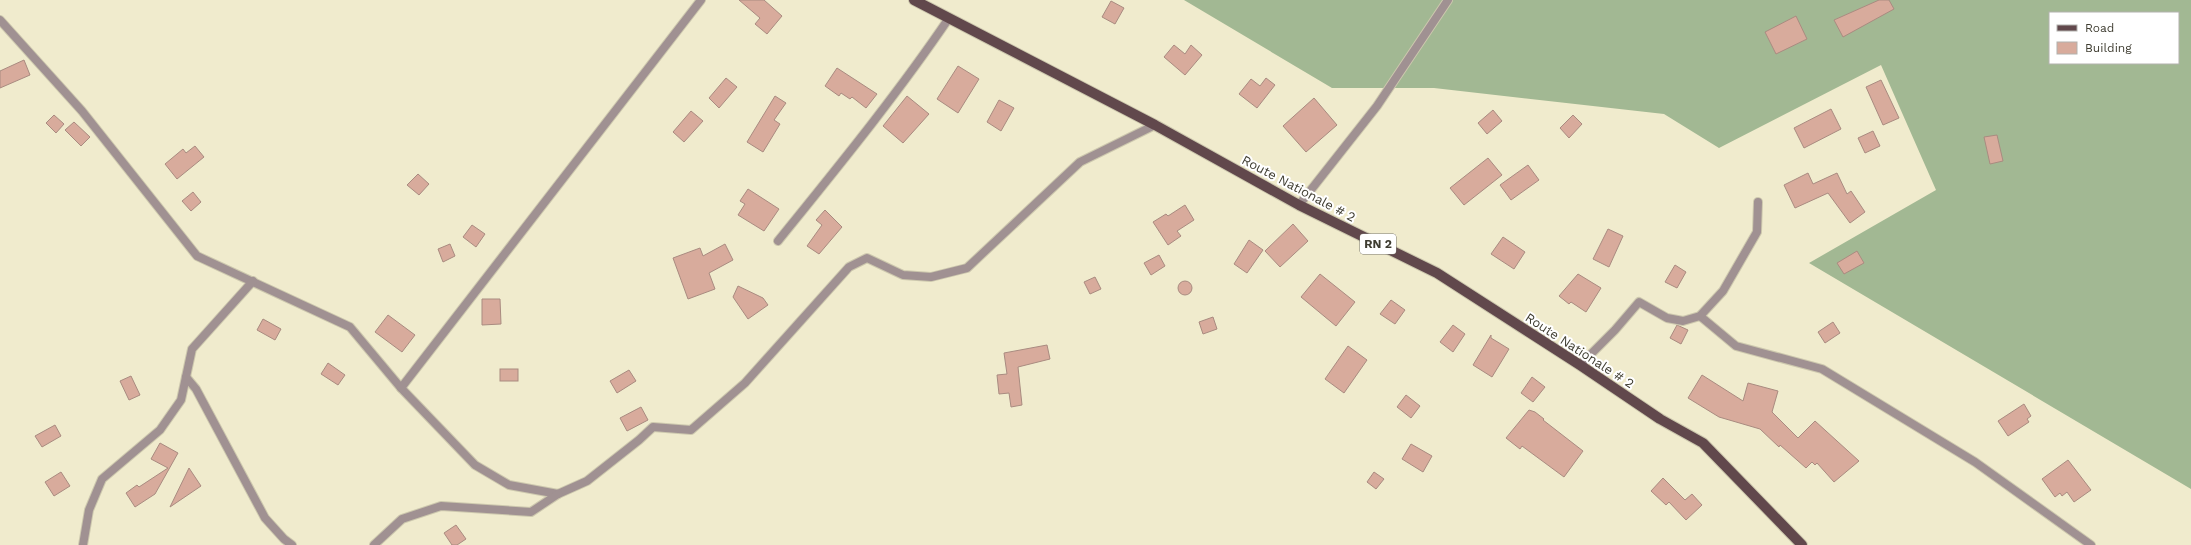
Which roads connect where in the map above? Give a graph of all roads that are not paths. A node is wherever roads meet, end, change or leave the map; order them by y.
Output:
1 (701, 0) edge
2 (914, 0) edge
3 (1448, 0) edge
4 (949, 18) junction
5 (0, 20) edge
6 (1156, 125) junction
7 (1758, 202) dead end
8 (1299, 204) junction
9 (778, 241) dead end
10 (253, 281) junction
11 (1700, 316) junction
12 (1580, 365) junction
13 (186, 376) junction
14 (401, 388) junction
15 (558, 494) junction
16 (83, 545) edge
17 (292, 545) edge
18 (374, 545) edge
19 (1802, 545) edge
20 (2091, 545) edge

1 - 14 street
2 - 4 main road, Route Nationale # 2 / RN 2
3 - 8 street
4 - 6 main road, Route Nationale # 2 / RN 2
4 - 9 street
5 - 10 street
6 - 8 main road, Route Nationale # 2 / RN 2
6 - 15 street
7 - 11 street
8 - 12 main road, Route Nationale # 2 / RN 2
10 - 13 street
10 - 14 street
11 - 12 street
11 - 20 street
12 - 19 main road, Route Nationale # 2 / RN 2
13 - 16 street
13 - 17 street
14 - 15 street
15 - 18 street

